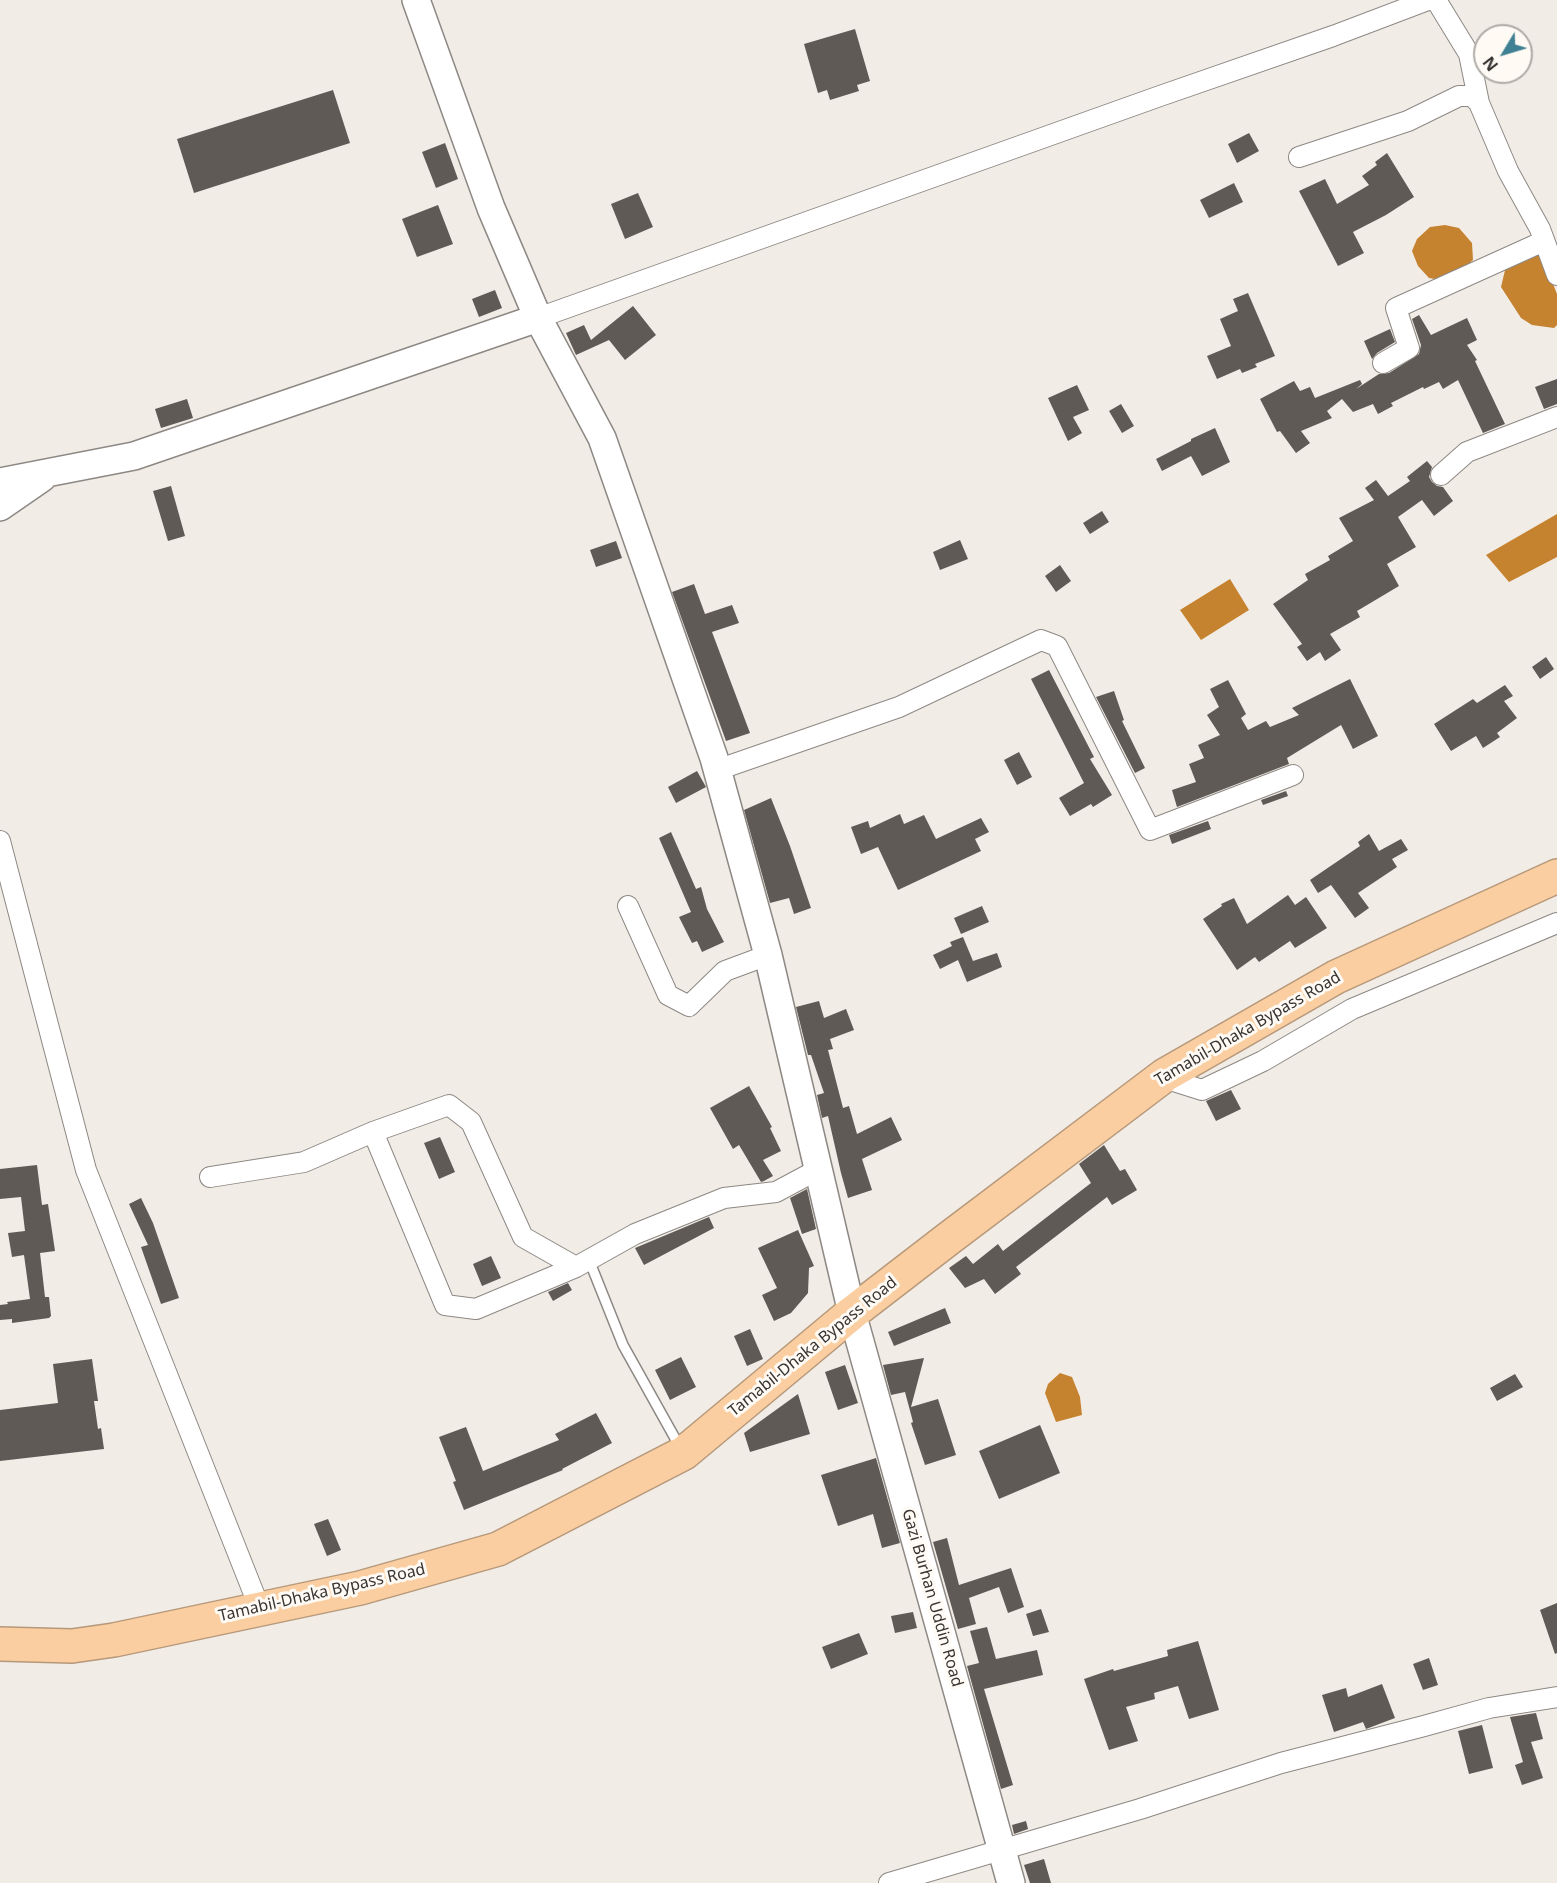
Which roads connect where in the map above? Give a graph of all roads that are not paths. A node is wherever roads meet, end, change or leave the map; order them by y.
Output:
1 (416, 0) edge
2 (1428, 0) edge
3 (1436, 0) edge
4 (1479, 103) junction
5 (1299, 157) dead end
6 (1544, 241) junction
7 (1557, 274) edge
8 (538, 318) junction
9 (1383, 363) dead end
10 (1557, 417) edge
11 (45, 475) junction
12 (1441, 475) dead end
13 (0, 482) edge
14 (0, 507) edge
15 (717, 770) junction
16 (1293, 775) dead end
17 (0, 841) edge
18 (1557, 876) edge
19 (628, 906) dead end
20 (1557, 923) edge
21 (768, 955) junction
22 (1161, 1077) junction
23 (373, 1132) junction
24 (819, 1169) junction
25 (210, 1177) dead end
26 (584, 1267) junction
27 (852, 1313) junction
28 (684, 1453) junction
29 (260, 1609) junction
30 (0, 1644) edge
31 (1557, 1697) edge
32 (1002, 1850) junction
33 (890, 1883) edge
34 (1011, 1883) edge

1 - 8 street, Gazi Burhan Uddin Road
2 - 8 street
3 - 4 street
4 - 5 street
4 - 6 street
6 - 7 street
6 - 9 street
8 - 11 street
8 - 15 street, Gazi Burhan Uddin Road
10 - 12 street
11 - 13 street
11 - 14 street
15 - 16 street
15 - 21 street, Gazi Burhan Uddin Road
17 - 29 street
18 - 22 highway, Tamabil-Dhaka Bypass Road
19 - 21 street
20 - 22 street
21 - 24 street, Gazi Burhan Uddin Road
22 - 27 highway, Tamabil-Dhaka Bypass Road
23 - 25 street
23 - 26 street
23 - 26 street
24 - 26 street
24 - 27 street, Gazi Burhan Uddin Road
26 - 28 lane
27 - 28 highway, Tamabil-Dhaka Bypass Road
27 - 32 street, Gazi Burhan Uddin Road
28 - 29 highway, Tamabil-Dhaka Bypass Road
29 - 30 highway, Tamabil-Dhaka Bypass Road
31 - 32 street
32 - 33 street
32 - 34 street, Gazi Burhan Uddin Road

